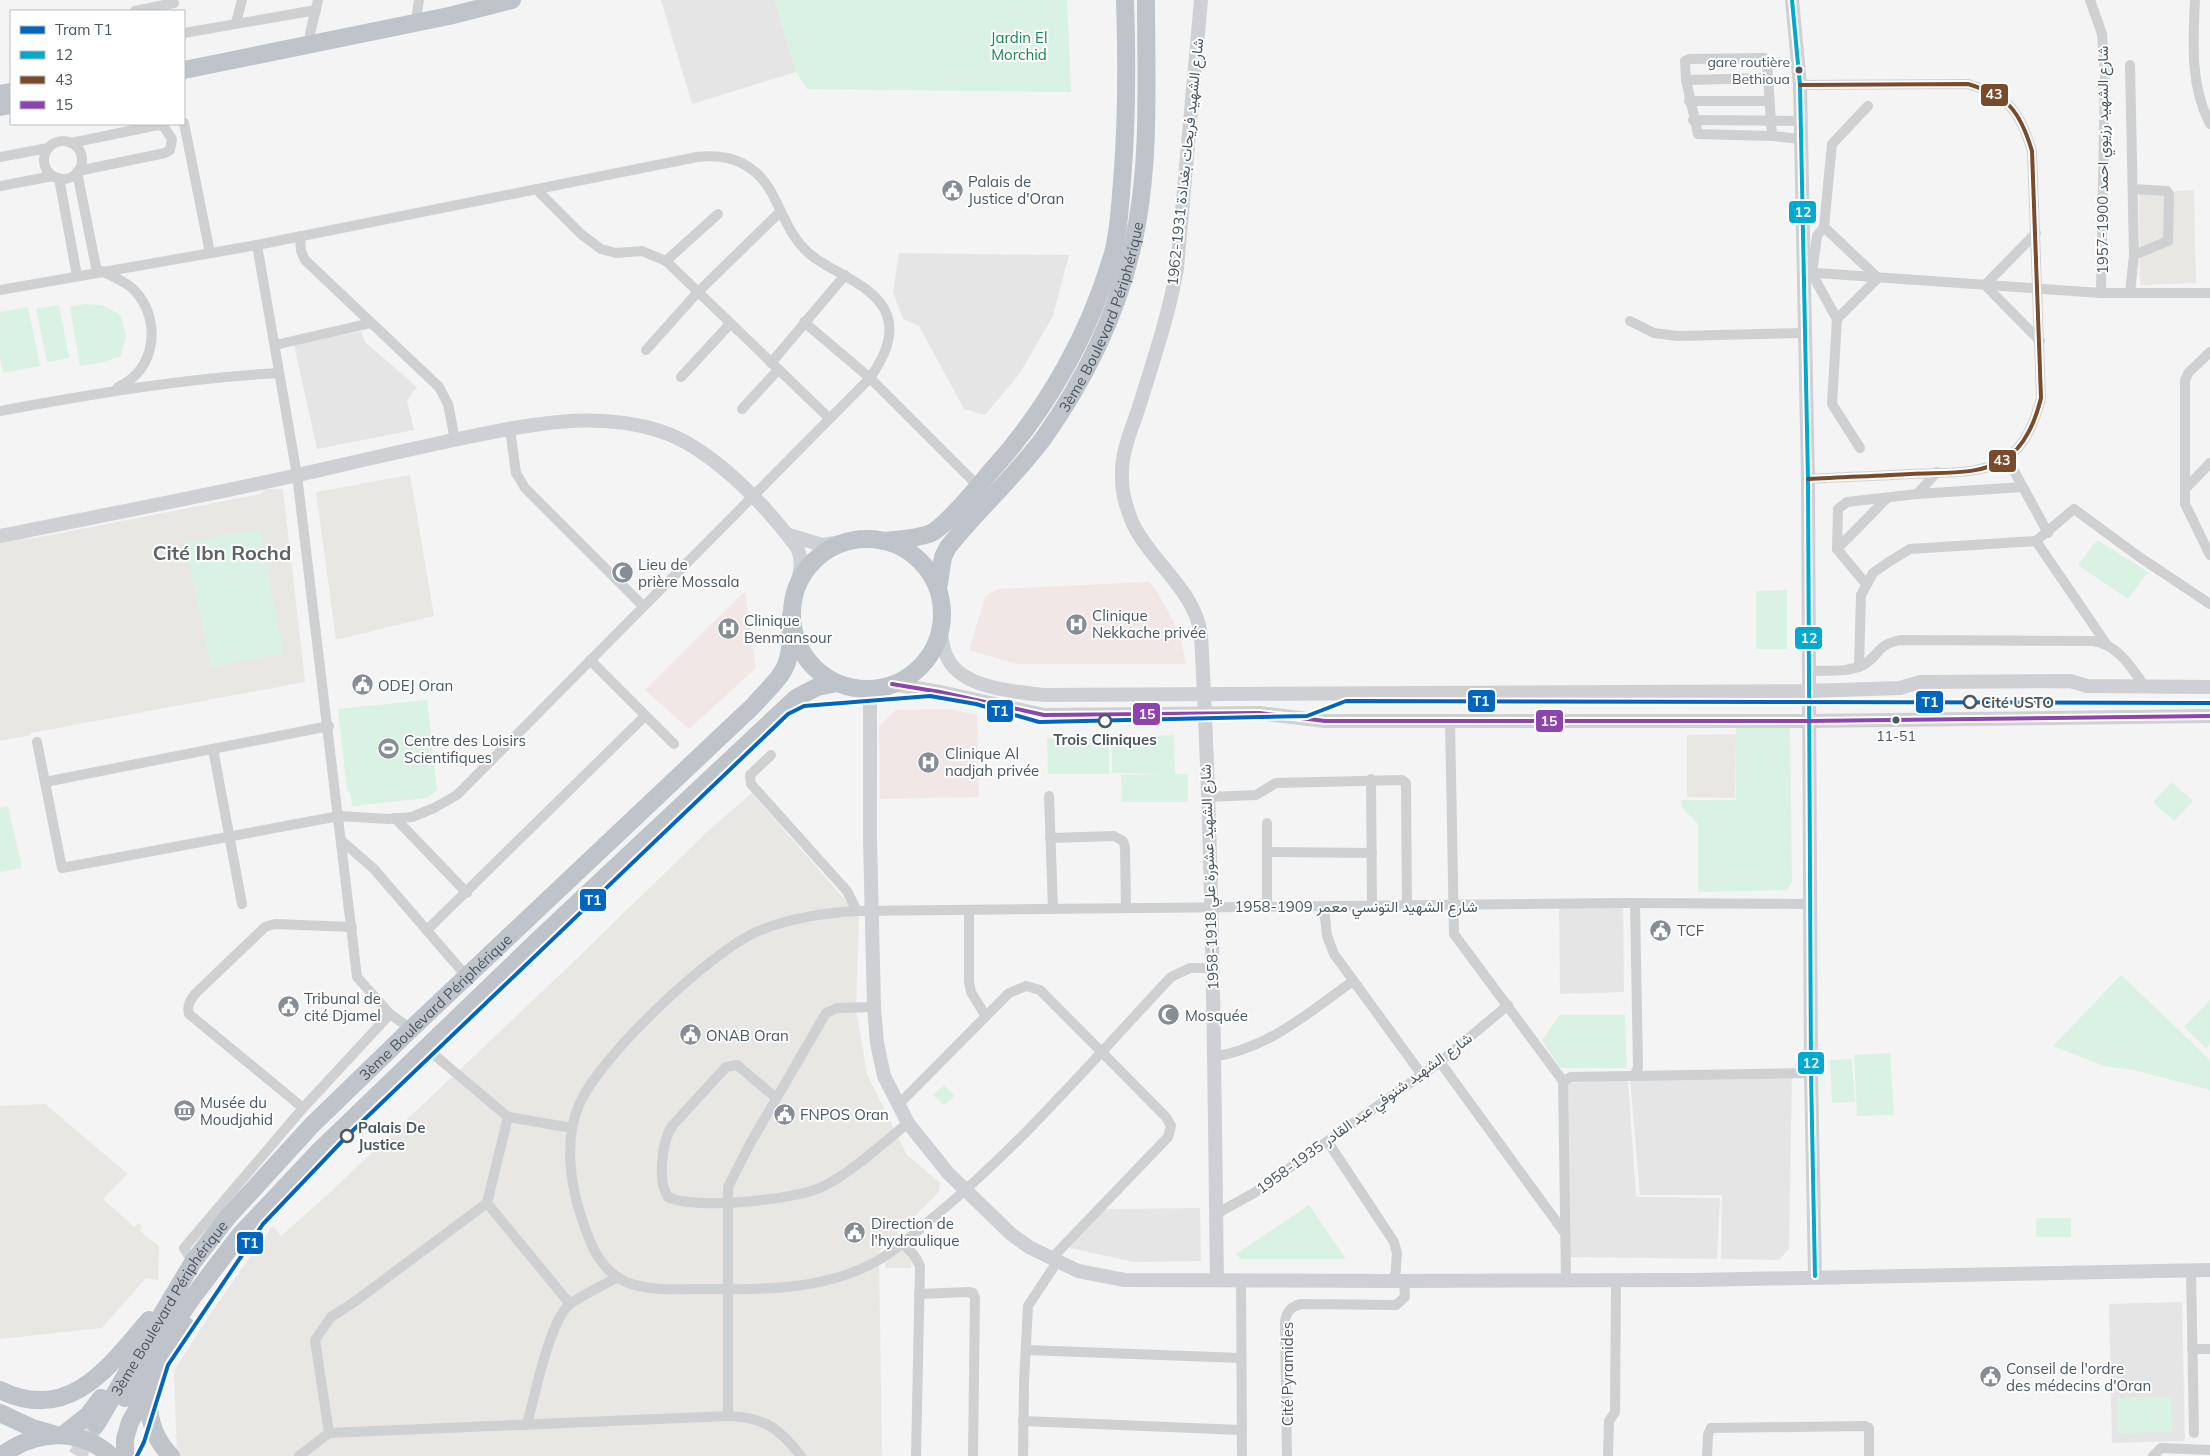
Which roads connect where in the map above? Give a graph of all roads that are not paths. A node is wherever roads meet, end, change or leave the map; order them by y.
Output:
1 (242, 0) edge
2 (473, 0) edge
3 (512, 0) edge
4 (1125, 0) edge
5 (1146, 0) edge
6 (1201, 0) edge
7 (1792, 0) edge
8 (2090, 0) edge
9 (2196, 0) edge
10 (174, 5) edge
11 (317, 5) edge
12 (418, 6) edge
13 (142, 10) edge
14 (236, 23) junction
15 (185, 33) edge
16 (310, 34) junction
17 (185, 58) edge
18 (2130, 65) dead end
19 (185, 70) edge
20 (1768, 78) junction
21 (1686, 80) junction
22 (1800, 86) junction
23 (1690, 101) junction
24 (1769, 101) junction
25 (1868, 106) dead end
26 (1693, 120) junction
27 (1771, 120) junction
28 (1800, 121) junction
29 (2210, 124) edge
30 (184, 125) edge
31 (1772, 136) junction
32 (1801, 138) junction
33 (71, 144) junction
34 (48, 148) junction
35 (0, 157) edge
36 (78, 171) junction
37 (56, 177) junction
38 (0, 186) edge
39 (536, 189) junction
40 (2134, 189) junction
41 (780, 212) junction
42 (718, 214) dead end
43 (1824, 227) junction
44 (2036, 233) junction
45 (300, 236) junction
46 (257, 244) junction
47 (210, 253) junction
48 (2134, 256) junction
49 (666, 261) junction
50 (100, 272) junction
51 (1808, 273) junction
52 (844, 274) junction
53 (77, 276) junction
54 (1878, 278) junction
55 (1985, 285) junction
56 (2038, 289) junction
57 (0, 290) edge
58 (698, 292) junction
59 (2101, 293) junction
60 (2130, 293) junction
61 (2210, 293) edge
62 (1837, 319) junction
63 (1630, 321) dead end
64 (804, 322) junction
65 (371, 323) junction
66 (730, 324) junction
67 (1804, 332) junction
68 (2040, 341) junction
69 (275, 345) junction
70 (646, 350) dead end
71 (2210, 352) edge
72 (775, 366) junction
73 (279, 373) junction
74 (681, 377) dead end
75 (870, 378) junction
76 (106, 392) junction
77 (742, 409) dead end
78 (0, 411) edge
79 (829, 418) junction
80 (510, 430) junction
81 (455, 440) junction
82 (1860, 448) dead end
83 (2007, 458) junction
84 (2210, 463) edge
85 (1937, 472) junction
86 (297, 475) junction
87 (1808, 479) junction
88 (978, 486) junction
89 (2024, 488) junction
90 (2185, 489) junction
91 (1917, 494) junction
92 (751, 496) junction
93 (1887, 498) junction
94 (2048, 533) junction
95 (788, 535) junction
96 (0, 536) edge
97 (884, 540) junction
98 (2036, 541) junction
99 (842, 542) junction
100 (1837, 549) junction
101 (2210, 555) edge
102 (1866, 584) junction
103 (796, 588) junction
104 (938, 588) junction
105 (2210, 604) edge
106 (643, 606) junction
107 (791, 615) junction
108 (940, 629) junction
109 (2107, 645) junction
110 (590, 660) junction
111 (1859, 667) junction
112 (1809, 671) junction
113 (837, 683) junction
114 (892, 684) junction
115 (2210, 687) edge
116 (862, 688) junction
117 (2146, 688) junction
118 (1808, 691) junction
119 (1204, 694) junction
120 (1205, 715) junction
121 (645, 716) junction
122 (2210, 716) edge
123 (1450, 720) junction
124 (1809, 721) junction
125 (329, 726) junction
126 (37, 742) dead end
127 (674, 744) dead end
128 (213, 749) junction
129 (771, 755) dead end
130 (1371, 779) junction
131 (45, 782) junction
132 (1048, 796) dead end
133 (1208, 797) junction
134 (339, 816) junction
135 (395, 818) junction
136 (1266, 823) dead end
137 (230, 837) junction
138 (1050, 838) junction
139 (342, 840) junction
140 (1267, 852) junction
141 (1372, 853) junction
142 (467, 893) junction
143 (242, 904) dead end
144 (1635, 904) junction
145 (1810, 904) junction
146 (1212, 906) junction
147 (1267, 906) junction
148 (1372, 906) junction
149 (1407, 906) junction
150 (1454, 906) junction
151 (1324, 907) junction
152 (1126, 908) junction
153 (1053, 909) junction
154 (969, 910) junction
155 (864, 911) junction
156 (352, 927) junction
157 (427, 930) junction
158 (1212, 968) junction
159 (467, 977) junction
160 (1353, 981) junction
161 (1508, 1005) junction
162 (874, 1007) junction
163 (390, 1014) junction
164 (985, 1015) junction
165 (411, 1029) junction
166 (425, 1047) junction
167 (1101, 1051) junction
168 (1212, 1057) junction
169 (1440, 1062) junction
170 (1811, 1073) junction
171 (1422, 1075) junction
172 (1634, 1076) junction
173 (1563, 1081) junction
174 (776, 1098) junction
175 (898, 1105) junction
176 (303, 1108) junction
177 (508, 1117) junction
178 (908, 1123) junction
179 (572, 1128) junction
180 (1328, 1142) junction
181 (966, 1191) junction
182 (487, 1203) junction
183 (727, 1203) junction
184 (267, 1206) junction
185 (1216, 1214) junction
186 (1564, 1232) junction
187 (902, 1243) junction
188 (1054, 1260) junction
189 (193, 1262) junction
190 (2191, 1270) junction
191 (2210, 1270) edge
192 (1815, 1276) junction
193 (618, 1277) junction
194 (1241, 1279) junction
195 (1566, 1279) junction
196 (1217, 1280) junction
197 (1400, 1280) junction
198 (1616, 1280) junction
199 (181, 1283) junction
200 (727, 1289) junction
201 (919, 1294) junction
202 (570, 1304) junction
203 (2192, 1349) junction
204 (2210, 1349) edge
205 (1026, 1350) junction
206 (1241, 1358) junction
207 (149, 1389) junction
208 (0, 1390) edge
209 (0, 1412) edge
210 (728, 1416) junction
211 (1023, 1421) junction
212 (527, 1424) junction
213 (1241, 1430) junction
214 (329, 1433) junction
215 (2194, 1433) dead end
216 (60, 1435) junction
217 (2210, 1450) edge
218 (1, 1456) edge
219 (112, 1456) edge
220 (125, 1456) edge
221 (171, 1456) edge
222 (300, 1456) edge
223 (801, 1456) edge
224 (916, 1456) edge
225 (973, 1456) edge
226 (1023, 1456) edge
227 (1242, 1456) edge
228 (1287, 1456) edge
229 (1608, 1456) edge
230 (1707, 1456) edge
231 (1868, 1456) edge
232 (2153, 1456) edge

1 - 14 street
2 - 12 highway
3 - 19 highway
4 - 88 highway, 3ème Boulevard Périphérique
5 - 104 highway, 3ème Boulevard Périphérique
6 - 119 street, شارع الشهيد فريحات بغدادة 1931-1962
7 - 22 street
8 - 59 street, شارع الشهيد رزيوي احمد 1900-1957
9 - 29 street
10 - 13 street
11 - 14 street
11 - 16 street
12 - 16 highway
14 - 15 street
16 - 17 highway
18 - 40 street
20 - 21 street
20 - 21 street
20 - 24 street
21 - 23 street
22 - 28 street
22 - 44 street
23 - 24 street
23 - 26 street
24 - 27 street
25 - 43 street
26 - 27 street
26 - 31 street
27 - 28 street
27 - 31 street
28 - 32 street
30 - 47 street
31 - 32 street
32 - 51 street
33 - 34 street
33 - 36 street
33 - 36 street
34 - 35 street
34 - 37 street
36 - 37 street
36 - 50 street
37 - 38 street
37 - 53 street
39 - 41 street
39 - 45 street
39 - 49 street
40 - 48 street
40 - 48 street
41 - 52 street
41 - 58 street
42 - 49 street
43 - 51 street
43 - 54 street
44 - 55 street
44 - 56 street
45 - 46 street
45 - 65 street
46 - 47 street
46 - 69 street
47 - 50 street
48 - 60 street
49 - 58 street
50 - 53 street
50 - 76 street
51 - 54 street
51 - 62 street
51 - 67 street
52 - 64 street
52 - 75 street
53 - 57 street
54 - 55 street
54 - 62 street
55 - 56 street
55 - 68 street
56 - 59 street
56 - 68 street
58 - 66 street
58 - 70 street
59 - 60 street
60 - 61 street
62 - 82 street
63 - 67 street
64 - 72 street
64 - 75 street
65 - 69 street
65 - 81 street
66 - 72 street
66 - 74 street
67 - 87 street
68 - 83 street
69 - 73 street
71 - 90 street
72 - 77 street
72 - 79 street
73 - 76 street
73 - 86 street
75 - 79 street
75 - 88 street
76 - 78 street
79 - 92 street
80 - 81 street
80 - 92 street
80 - 106 street
81 - 86 street
83 - 85 street
83 - 89 street
84 - 90 street
85 - 87 street
85 - 91 street
86 - 96 street
86 - 125 street
87 - 112 street
88 - 97 highway, 3ème Boulevard Périphérique
89 - 91 street
89 - 94 street
90 - 101 street
91 - 93 street
92 - 95 street
92 - 106 street
93 - 100 street
93 - 100 street
94 - 98 street
94 - 105 street
95 - 99 street
95 - 103 street
97 - 99 highway
97 - 104 highway
98 - 102 street
98 - 109 street
99 - 103 highway
100 - 102 street
102 - 111 street
103 - 107 highway
104 - 108 highway
106 - 110 street
107 - 113 highway
107 - 159 highway, 3ème Boulevard Périphérique
108 - 114 highway
108 - 119 street
109 - 111 street
109 - 117 street
110 - 121 street
110 - 135 street
111 - 112 street
112 - 118 street
113 - 116 highway
113 - 166 highway, 3ème Boulevard Périphérique
114 - 116 highway
114 - 120 street
115 - 117 street
116 - 155 street
117 - 118 street
118 - 119 street
118 - 124 street
119 - 120 street, شارع الشهيد فريحات بغدادة 1931-1962
120 - 123 street
120 - 133 street, شارع الشهيد عشورة علي 1918-1958
121 - 127 street
121 - 142 street
122 - 124 street
123 - 124 street
123 - 150 street
124 - 145 street
125 - 128 street
125 - 134 street
126 - 131 street
128 - 131 street
128 - 137 street
129 - 155 street
130 - 133 street
130 - 141 street
130 - 149 street
131 - 137 street
132 - 138 street
133 - 146 street, شارع الشهيد عشورة علي 1918-1958
134 - 135 street
134 - 137 street
134 - 139 street
135 - 142 street
136 - 140 street
137 - 143 street
138 - 152 street
138 - 153 street
139 - 156 street
139 - 157 street
140 - 141 street
140 - 147 street
141 - 148 street
142 - 157 street
144 - 145 street, شارع الشهيد التونسي معمر 1909-1958
144 - 150 street, شارع الشهيد التونسي معمر 1909-1958
144 - 172 street
145 - 170 street
146 - 147 street, شارع الشهيد التونسي معمر 1909-1958
146 - 152 street, شارع الشهيد التونسي معمر 1909-1958
146 - 158 street, شارع الشهيد عشورة علي 1918-1958
147 - 151 street, شارع الشهيد التونسي معمر 1909-1958
148 - 149 street, شارع الشهيد التونسي معمر 1909-1958
148 - 151 street, شارع الشهيد التونسي معمر 1909-1958
149 - 150 street, شارع الشهيد التونسي معمر 1909-1958
150 - 161 street
151 - 160 street
152 - 153 street, شارع الشهيد التونسي معمر 1909-1958
153 - 154 street, شارع الشهيد التونسي معمر 1909-1958
154 - 155 street, شارع الشهيد التونسي معمر 1909-1958
154 - 164 street
155 - 162 street
155 - 179 street, شارع الشهيد التونسي معمر 1909-1958
156 - 163 street
156 - 176 street
157 - 159 street
158 - 167 street
158 - 168 street, شارع الشهيد عشورة علي 1918-1958
159 - 165 highway, 3ème Boulevard Périphérique
160 - 168 street
160 - 171 street
161 - 169 street, شارع الشهيد شنوفي عبد القادر 1935-1958
161 - 173 street
162 - 174 street
162 - 175 street
163 - 165 street
163 - 176 street
164 - 167 street
164 - 175 street
165 - 189 highway, 3ème Boulevard Périphérique
166 - 177 street
166 - 184 highway, 3ème Boulevard Périphérique
167 - 181 street
167 - 188 street
168 - 185 street, شارع الشهيد عشورة علي 1918-1958
169 - 171 street, شارع الشهيد شنوفي عبد القادر 1935-1958
169 - 186 street
170 - 172 street
170 - 192 street
171 - 180 street, شارع الشهيد شنوفي عبد القادر 1935-1958
172 - 173 street
173 - 186 street
174 - 183 street
174 - 183 street
175 - 178 street
176 - 189 street
177 - 179 street
177 - 182 street
178 - 181 street
178 - 183 street
179 - 193 street, شارع الشهيد التونسي معمر 1909-1958
180 - 185 street, شارع الشهيد شنوفي عبد القادر 1935-1958
180 - 197 street
181 - 187 street
181 - 188 street
182 - 202 street
182 - 214 street
183 - 200 street
184 - 199 highway, 3ème Boulevard Périphérique
184 - 207 highway
185 - 196 street, شارع الشهيد عشورة علي 1918-1958
186 - 195 street
187 - 200 street
187 - 201 street
188 - 196 street
188 - 205 street
189 - 199 highway, 3ème Boulevard Périphérique
190 - 191 street
190 - 192 street
190 - 203 street
192 - 198 street
193 - 200 street
193 - 202 street
194 - 196 street
194 - 197 street
194 - 206 street
195 - 197 street
195 - 198 street
197 - 228 street, Cité Pyramides
198 - 229 street
199 - 208 highway
199 - 216 highway
200 - 210 street
201 - 224 street
201 - 225 street
202 - 212 street
203 - 204 street
203 - 215 street
205 - 206 street
205 - 211 street
206 - 213 street
207 - 220 highway
207 - 221 highway
209 - 216 highway
210 - 212 street
210 - 223 street
211 - 213 street
211 - 226 street
212 - 214 street
213 - 227 street
214 - 222 street
216 - 218 highway
216 - 219 highway
217 - 232 street
230 - 231 street

